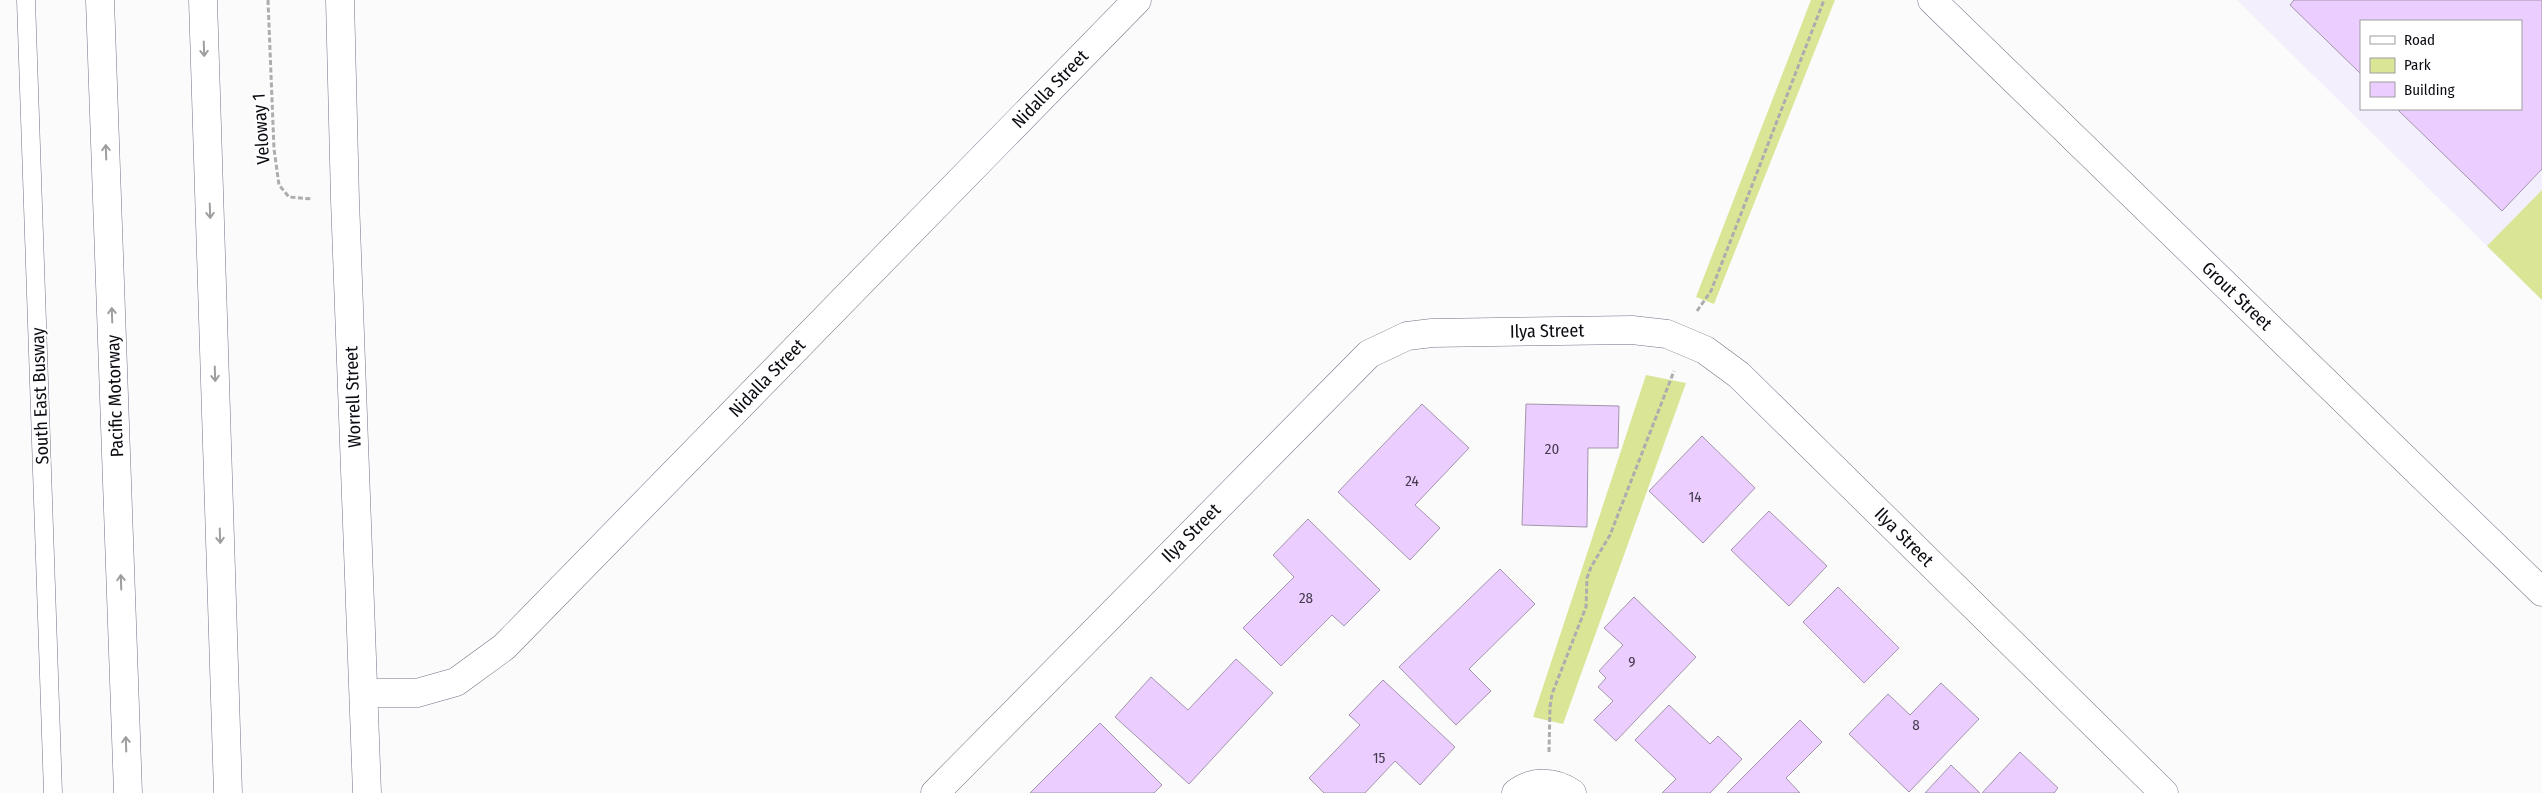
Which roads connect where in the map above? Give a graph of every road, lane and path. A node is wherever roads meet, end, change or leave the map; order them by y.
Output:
1 (26, 0) edge
2 (100, 0) edge
3 (203, 0) edge
4 (268, 0) edge
5 (340, 0) edge
6 (1137, 0) edge
7 (1824, 0) edge
8 (1932, 0) edge
9 (345, 200) junction
10 (1696, 316) dead end
11 (1676, 366) dead end
12 (2542, 592) edge
13 (364, 693) junction
14 (1546, 783) junction
15 (53, 793) edge
16 (128, 793) edge
17 (228, 793) edge
18 (367, 793) edge
19 (935, 793) edge
20 (1516, 793) edge
21 (1572, 793) edge
22 (2164, 793) edge

1 - 15 lane, South East Busway
16 -> 2 main road, Pacific Motorway
3 -> 17 main road
4 - 9 path, Veloway 1
5 - 9 main road, Worrell Street
6 - 13 main road, Nidalla Street
7 - 10 path
8 - 12 main road, Grout Street
9 - 13 main road, Worrell Street
11 - 14 path
13 - 18 main road, Worrell Street
14 - 20 main road
14 - 21 main road
19 - 22 main road, Ilya Street

